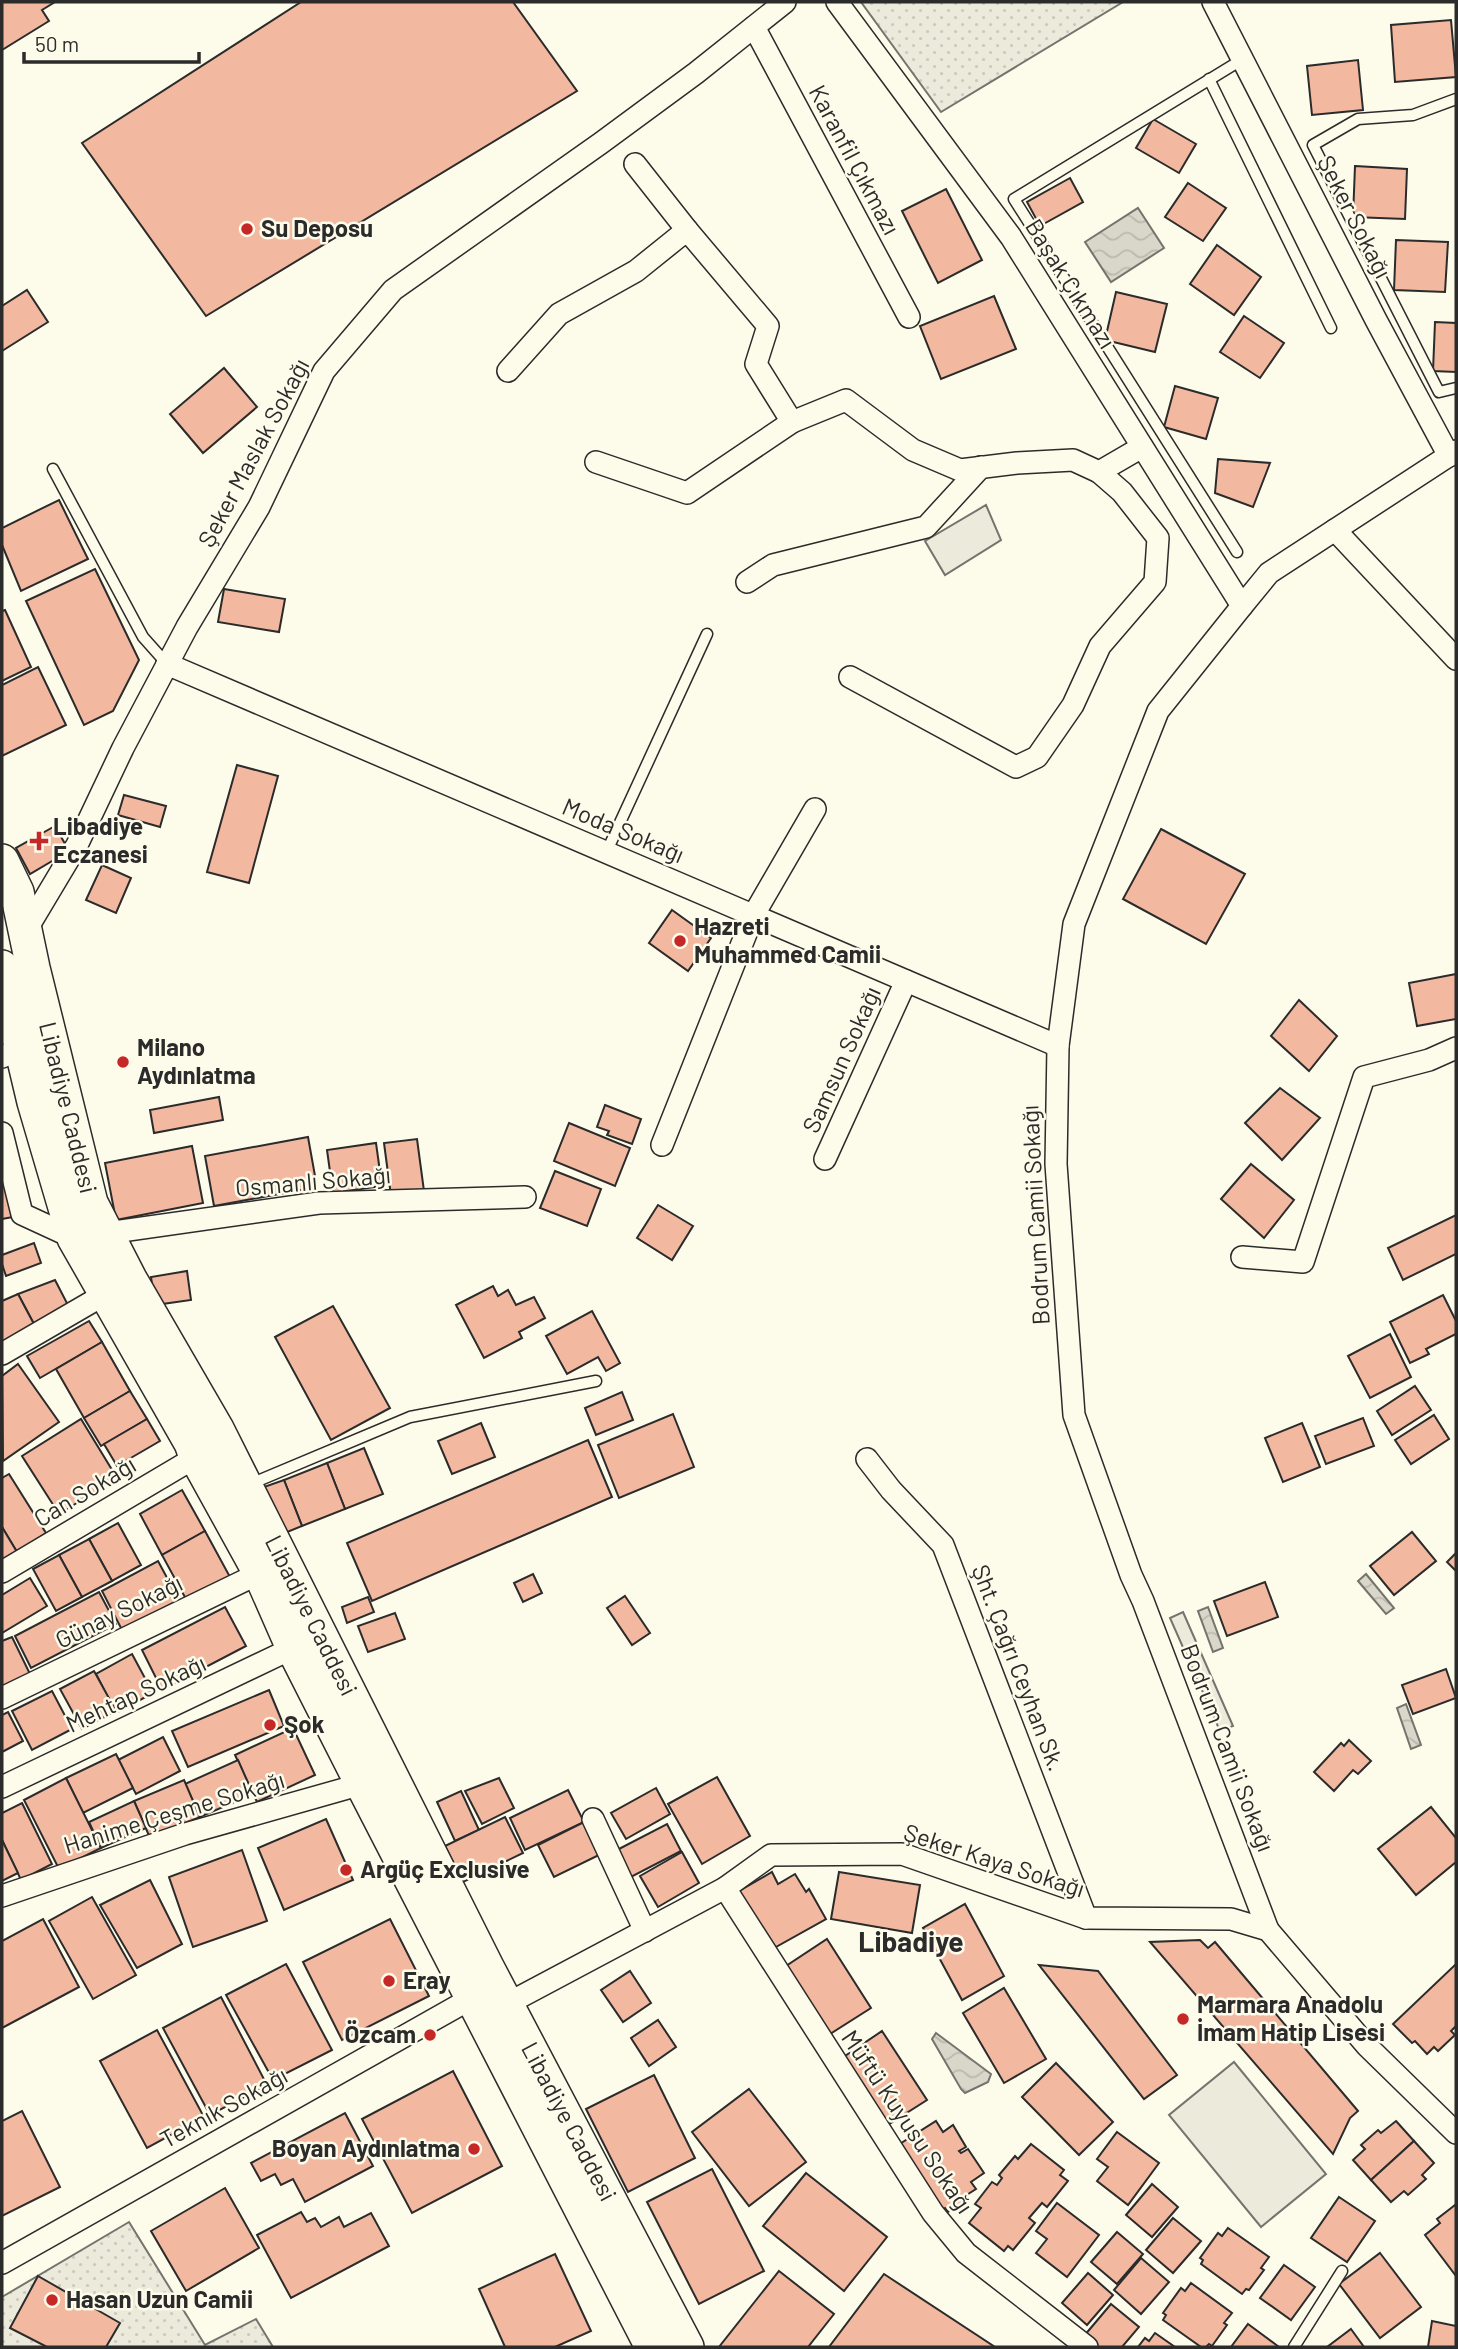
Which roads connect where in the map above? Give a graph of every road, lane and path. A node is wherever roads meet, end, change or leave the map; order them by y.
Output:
1 (785, 2) edge
2 (837, 2) edge
3 (1213, 2) edge
4 (754, 27) junction
5 (1242, 59) junction
6 (1209, 79) junction
7 (1456, 99) edge
8 (635, 164) dead end
9 (687, 230) junction
10 (909, 317) dead end
11 (1331, 328) dead end
12 (508, 371) dead end
13 (1456, 388) edge
14 (792, 422) junction
15 (1142, 447) junction
16 (1452, 454) edge
17 (596, 461) dead end
18 (981, 467) junction
19 (53, 469) dead end
20 (1099, 472) junction
21 (1335, 530) junction
22 (1237, 552) dead end
23 (747, 582) dead end
24 (1242, 606) junction
25 (707, 634) dead end
26 (1456, 659) edge
27 (167, 664) junction
28 (850, 677) dead end
29 (815, 808) dead end
30 (606, 853) junction
31 (2, 861) edge
32 (753, 916) junction
33 (25, 932) junction
34 (2, 967) edge
35 (906, 981) junction
36 (17, 1000) edge
37 (1058, 1046) junction
38 (1456, 1048) edge
39 (11, 1053) edge
40 (2, 1132) edge
41 (662, 1145) dead end
42 (825, 1160) dead end
43 (525, 1197) dead end
44 (107, 1233) junction
45 (74, 1238) junction
46 (1242, 1257) dead end
47 (107, 1293) junction
48 (2, 1354) edge
49 (596, 1381) dead end
50 (196, 1457) junction
51 (867, 1459) dead end
52 (245, 1486) junction
53 (2, 1572) edge
54 (260, 1573) junction
55 (293, 1648) junction
56 (2, 1698) edge
57 (362, 1784) junction
58 (2, 1787) edge
59 (593, 1819) dead end
60 (725, 1888) junction
61 (2, 1896) edge
62 (1087, 1918) junction
63 (1268, 1930) junction
64 (645, 1931) junction
65 (472, 1998) junction
66 (507, 2004) junction
67 (1456, 2133) edge
68 (2, 2263) edge
69 (1342, 2271) dead end
70 (652, 2347) edge
71 (687, 2347) edge
72 (1087, 2347) edge
73 (1294, 2347) edge

1 - 4 street, Şeker Maslak Sokağı
2 - 15 street, Başak Çıkmazı
3 - 5 street, Şeker Sokağı
4 - 10 street, Karanfil Çıkmazı
4 - 27 street, Şeker Maslak Sokağı
5 - 6 lane
5 - 16 street, Şeker Sokağı
6 - 11 lane
6 - 22 lane
7 - 13 lane
8 - 9 street
9 - 12 street
9 - 14 street
14 - 17 street
14 - 18 street
15 - 20 street
15 - 24 street, Başak Çıkmazı
16 - 21 street, Bodrum Camii Sokağı
18 - 20 street
18 - 23 street
19 - 27 lane
20 - 28 street
21 - 24 street, Bodrum Camii Sokağı
21 - 26 street
24 - 37 street, Bodrum Camii Sokağı
25 - 30 lane
27 - 30 street, Moda Sokağı
27 - 33 street, Şeker Maslak Sokağı
29 - 32 street
30 - 32 street, Moda Sokağı
31 - 33 main road, Libadiye Caddesi
32 - 35 street, Moda Sokağı
32 - 41 street
33 - 36 main road, Libadiye Caddesi
34 - 36 main road, Libadiye Caddesi
35 - 37 street, Moda Sokağı
35 - 42 street, Samsun Sokağı
36 - 39 main road, Libadiye Caddesi
36 - 44 main road, Libadiye Caddesi
37 - 63 street, Bodrum Camii Sokağı
38 - 46 street
39 - 45 main road, Libadiye Caddesi
40 - 45 street
43 - 44 street, Osmanlı Sokağı
44 - 52 main road, Libadiye Caddesi
45 - 47 main road, Libadiye Caddesi
47 - 48 street
47 - 50 main road, Libadiye Caddesi
49 - 52 lane
50 - 53 street, Can Sokağı
50 - 54 main road, Libadiye Caddesi
51 - 62 street, Şht. Çağrı Ceyhan Sk.
52 - 66 main road, Libadiye Caddesi
54 - 55 main road, Libadiye Caddesi
54 - 56 street, Günay Sokağı
55 - 57 main road, Libadiye Caddesi
55 - 58 street, Mehtap Sokağı
57 - 61 street, Hanime Çeşme Sokağı
57 - 65 main road, Libadiye Caddesi
59 - 64 street
60 - 62 street, Şeker Kaya Sokağı
60 - 64 street, Şeker Kaya Sokağı
60 - 72 street, Müftü Kuyusu Sokağı
62 - 63 street, Şeker Kaya Sokağı
63 - 67 street
64 - 66 street, Şeker Kaya Sokağı
65 - 68 street, Teknık Sokağı
65 - 70 main road, Libadiye Caddesi
66 - 71 main road, Libadiye Caddesi
69 - 73 lane

